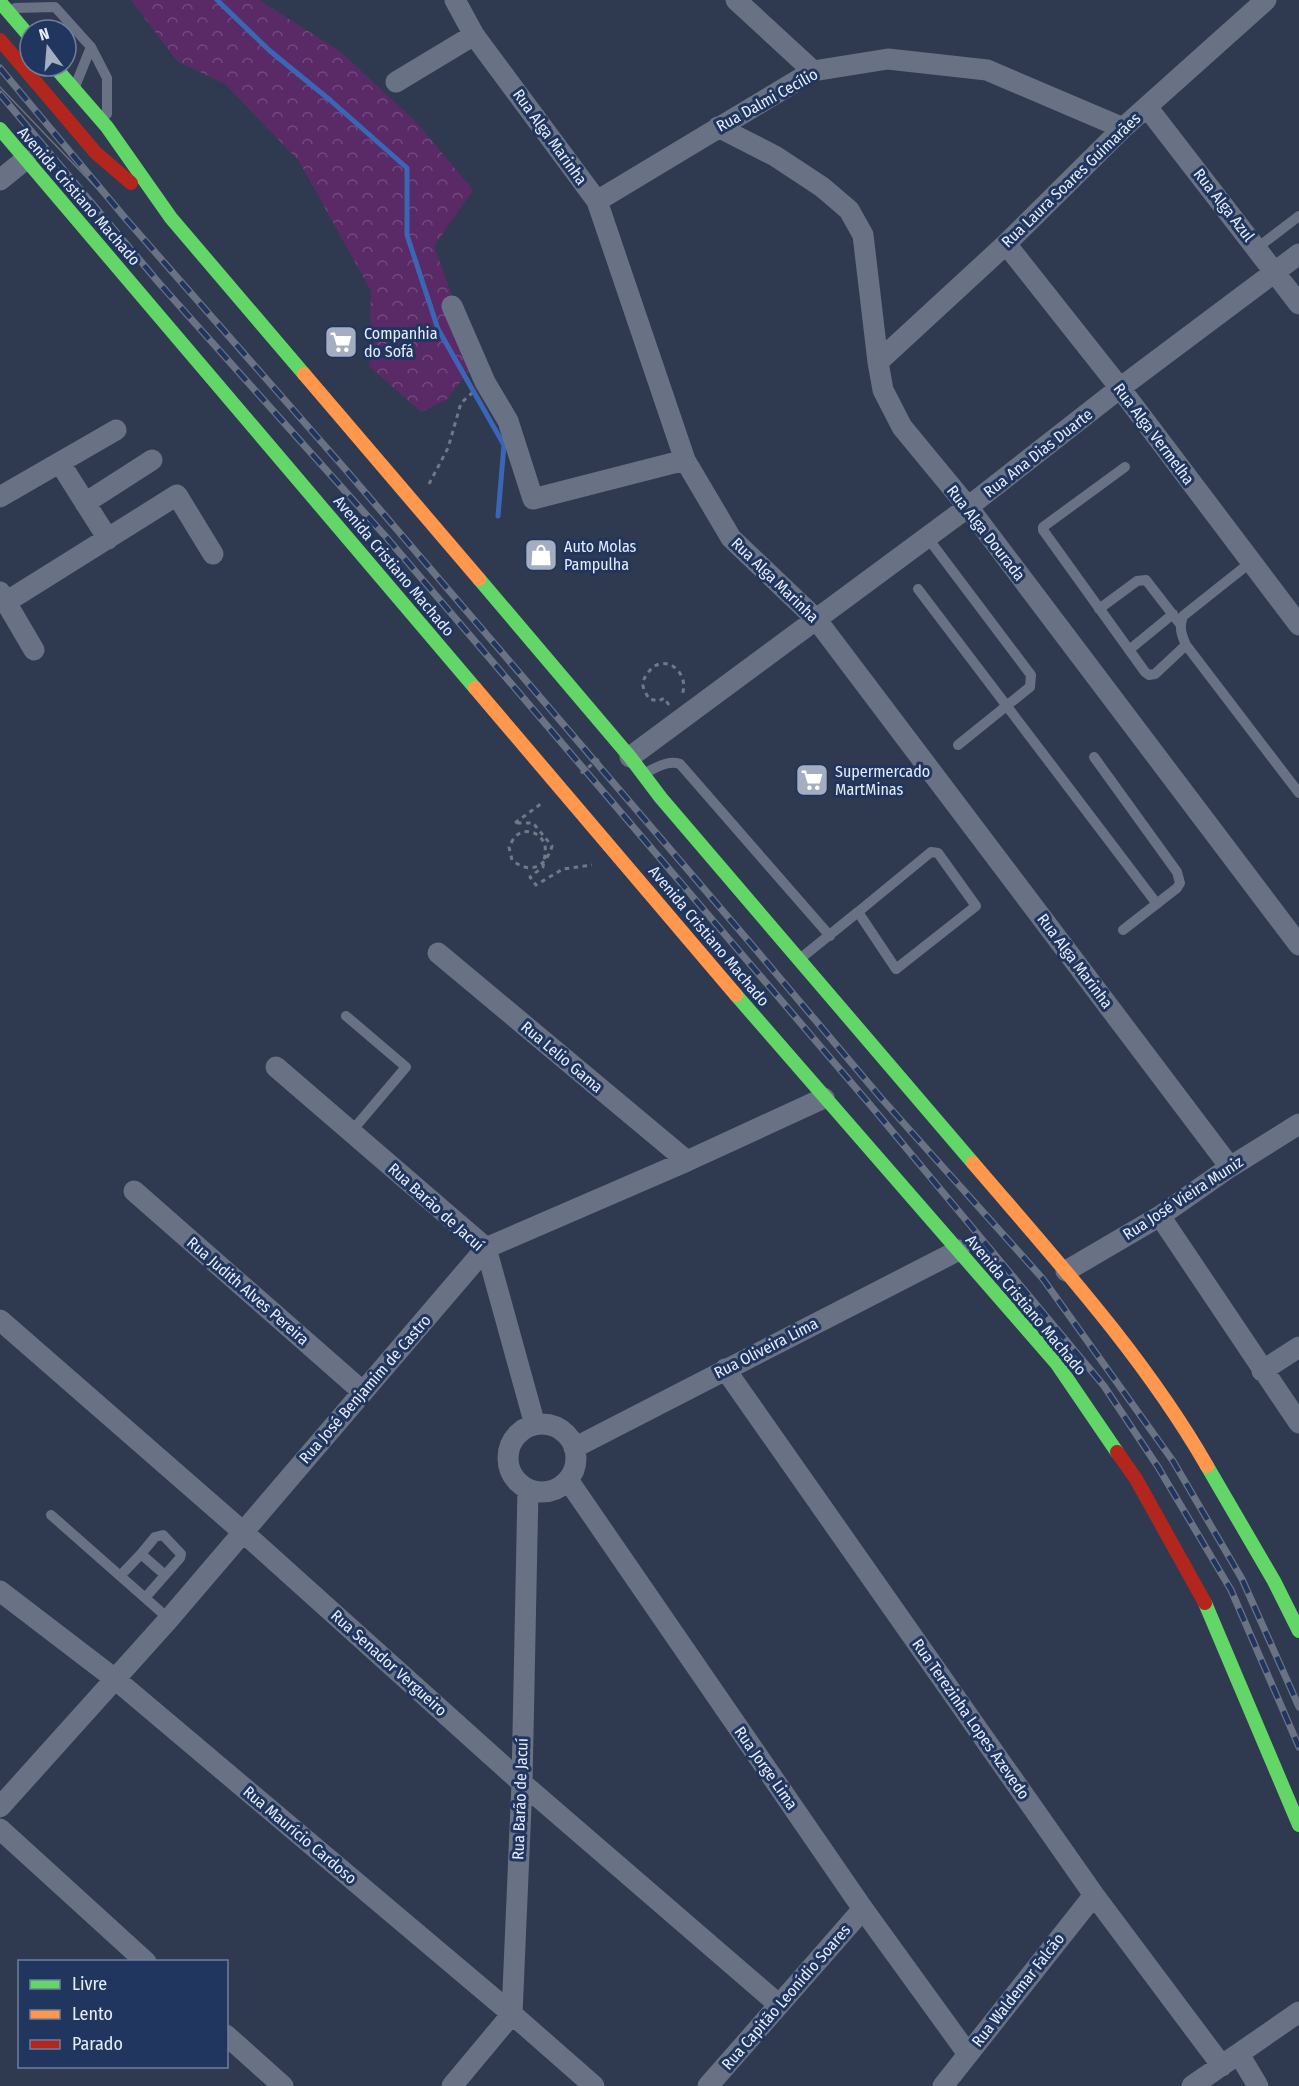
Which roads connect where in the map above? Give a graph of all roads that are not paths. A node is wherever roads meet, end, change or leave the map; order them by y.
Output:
1 (454, 0) edge
2 (736, 0) edge
3 (1266, 0) edge
4 (2, 5) edge
5 (65, 18) edge
6 (18, 23) edge
7 (78, 33) edge
8 (474, 35) junction
9 (0, 40) edge
10 (91, 47) junction
11 (813, 71) junction
12 (64, 78) edge
13 (396, 82) dead end
14 (75, 90) junction
15 (1148, 107) junction
16 (107, 127) junction
17 (718, 127) junction
18 (1123, 128) junction
19 (0, 129) edge
20 (26, 159) junction
21 (0, 180) edge
22 (597, 201) junction
23 (1299, 216) edge
24 (171, 218) junction
25 (1006, 244) junction
26 (1257, 248) junction
27 (1299, 254) edge
28 (1275, 271) junction
29 (1299, 304) edge
30 (452, 306) dead end
31 (878, 362) junction
32 (1120, 388) junction
33 (116, 430) dead end
34 (152, 460) dead end
35 (685, 460) junction
36 (60, 463) junction
37 (1125, 467) dead end
38 (0, 497) edge
39 (85, 503) junction
40 (968, 507) junction
41 (927, 537) junction
42 (108, 539) junction
43 (213, 554) dead end
44 (1251, 562) junction
45 (918, 590) dead end
46 (3, 597) edge
47 (1099, 609) junction
48 (1173, 614) junction
49 (816, 619) junction
50 (1180, 624) junction
51 (1299, 625) edge
52 (1186, 645) junction
53 (34, 650) dead end
54 (1129, 650) junction
55 (1006, 705) junction
56 (958, 745) dead end
57 (630, 757) junction
58 (1094, 757) dead end
59 (643, 774) junction
60 (1299, 794) edge
61 (1157, 904) junction
62 (858, 912) junction
63 (1123, 930) dead end
64 (830, 936) junction
65 (1299, 945) edge
66 (438, 953) dead end
67 (799, 959) junction
68 (346, 1016) dead end
69 (276, 1067) dead end
70 (824, 1098) junction
71 (1299, 1124) edge
72 (351, 1132) junction
73 (687, 1161) junction
74 (1230, 1167) junction
75 (134, 1191) dead end
76 (1160, 1216) junction
77 (486, 1248) junction
78 (959, 1250) junction
79 (1065, 1271) junction
80 (0, 1320) edge
81 (1299, 1347) edge
82 (725, 1369) junction
83 (1262, 1371) junction
84 (363, 1392) junction
85 (1299, 1424) edge
86 (535, 1425) junction
87 (574, 1448) junction
88 (568, 1480) junction
89 (528, 1489) junction
90 (51, 1515) dead end
91 (243, 1532) junction
92 (141, 1554) junction
93 (165, 1575) junction
94 (120, 1576) junction
95 (0, 1592) edge
96 (145, 1598) junction
97 (169, 1619) junction
98 (1299, 1631) edge
99 (115, 1679) junction
100 (522, 1783) junction
101 (0, 1807) edge
102 (1299, 1825) edge
103 (0, 1828) edge
104 (1094, 1895) junction
105 (863, 1909) junction
106 (144, 1960) edge
107 (778, 2004) junction
108 (1299, 2012) edge
109 (512, 2014) junction
110 (228, 2036) edge
111 (968, 2054) junction
112 (1230, 2060) junction
113 (283, 2086) edge
114 (452, 2086) edge
115 (594, 2086) edge
116 (708, 2086) edge
117 (943, 2086) edge
118 (1192, 2086) edge
119 (1258, 2086) edge

1 - 8 street, Rua Alga Marinha
2 - 11 street
3 - 15 street, Rua Laura Soares Guimarães
4 - 5 lane
4 - 6 highway
7 - 10 lane
8 - 13 street
8 - 22 street, Rua Alga Marinha
9 - 24 highway
10 - 14 lane
10 - 16 lane
11 - 17 street, Rua Dalmi Cecílio
11 - 18 street, Rua Dalmi Cecílio
12 - 14 highway
14 - 16 highway
15 - 18 street, Rua Laura Soares Guimarães
15 - 26 street, Rua Alga Azul
16 - 24 highway
17 - 22 street, Rua Dalmi Cecílio
17 - 31 street, Rua Alga Dourada
18 - 25 street, Rua Laura Soares Guimarães
19 - 20 highway, Avenida Cristiano Machado
20 - 21 street
20 - 70 highway, Avenida Cristiano Machado
22 - 35 street, Rua Alga Marinha
23 - 26 lane
24 - 57 highway
25 - 31 street, Rua Laura Soares Guimarães
25 - 32 street, Rua Alga Vermelha
26 - 28 street, Rua Alga Azul
27 - 28 street, Rua Ana Dias Duarte
28 - 29 street, Rua Alga Azul
28 - 32 street, Rua Ana Dias Duarte
30 - 35 street
31 - 40 street, Rua Alga Dourada
32 - 40 street, Rua Ana Dias Duarte
32 - 44 street, Rua Alga Vermelha
33 - 36 street
34 - 39 street
35 - 49 street, Rua Alga Marinha
36 - 38 street
36 - 39 street
37 - 47 lane
39 - 42 street
40 - 41 street, Rua Ana Dias Duarte
40 - 65 street, Rua Alga Dourada
41 - 49 street, Rua Ana Dias Duarte
41 - 55 lane
42 - 43 street
42 - 46 street
44 - 50 lane
44 - 51 street, Rua Alga Vermelha
45 - 55 lane
46 - 53 street
47 - 48 lane
47 - 54 lane
48 - 50 lane
48 - 54 lane
49 - 57 street, Rua Ana Dias Duarte
49 - 74 street, Rua Alga Marinha
50 - 52 lane
52 - 54 lane
52 - 60 lane
55 - 56 lane
55 - 61 lane
57 - 59 highway
58 - 61 lane
59 - 64 lane
59 - 67 highway
61 - 63 lane
62 - 62 lane
62 - 64 lane
64 - 67 lane
66 - 73 street, Rua Lelio Gama
67 - 79 highway
68 - 72 lane
69 - 72 street, Rua Barão de Jacuí
70 - 73 street, Rua José Benjamim de Castro
70 - 78 highway, Avenida Cristiano Machado
71 - 74 street, Rua José Vieira Muniz
72 - 77 street, Rua Barão de Jacuí
73 - 77 street, Rua José Benjamim de Castro
74 - 76 street, Rua José Vieira Muniz
75 - 84 street, Rua Judith Alves Pereira
76 - 79 street, Rua José Vieira Muniz
76 - 83 street
77 - 84 street, Rua José Benjamim de Castro
77 - 86 street, Rua Barão de Jacuí
78 - 82 street, Rua Oliveira Lima
78 - 102 highway, Avenida Cristiano Machado
79 - 98 highway
80 - 91 street, Rua Senador Vergueiro
81 - 83 street
82 - 87 street, Rua Oliveira Lima
82 - 104 street, Rua Terezinha Lopes Azevedo
83 - 85 street
84 - 91 street, Rua José Benjamim de Castro
86 - 87 street
86 - 89 street
87 - 88 street
88 - 89 street
88 - 105 street, Rua Jorge Lima
89 - 100 street, Rua Barão de Jacuí
90 - 94 lane
91 - 97 street, Rua José Benjamim de Castro
91 - 100 street, Rua Senador Vergueiro
92 - 93 lane
92 - 93 lane
92 - 94 lane
93 - 96 lane
94 - 96 lane
95 - 99 street, Rua Maurício Cardoso
96 - 97 lane
97 - 99 street, Rua José Benjamim de Castro
99 - 101 street, Rua José Benjamim de Castro
99 - 109 street, Rua Maurício Cardoso
100 - 107 street, Rua Senador Vergueiro
100 - 109 street, Rua Barão de Jacuí
103 - 106 street
104 - 111 street, Rua Waldemar Falcão
104 - 112 street, Rua Terezinha Lopes Azevedo
105 - 107 street, Rua Capitão Leonídio Soares
105 - 111 street, Rua Jorge Lima
107 - 116 street, Rua Capitão Leonídio Soares
108 - 112 street
109 - 114 street
109 - 115 street, Rua Maurício Cardoso
110 - 113 street
111 - 117 street, Rua Waldemar Falcão
112 - 118 street
112 - 119 street, Rua Terezinha Lopes Azevedo

